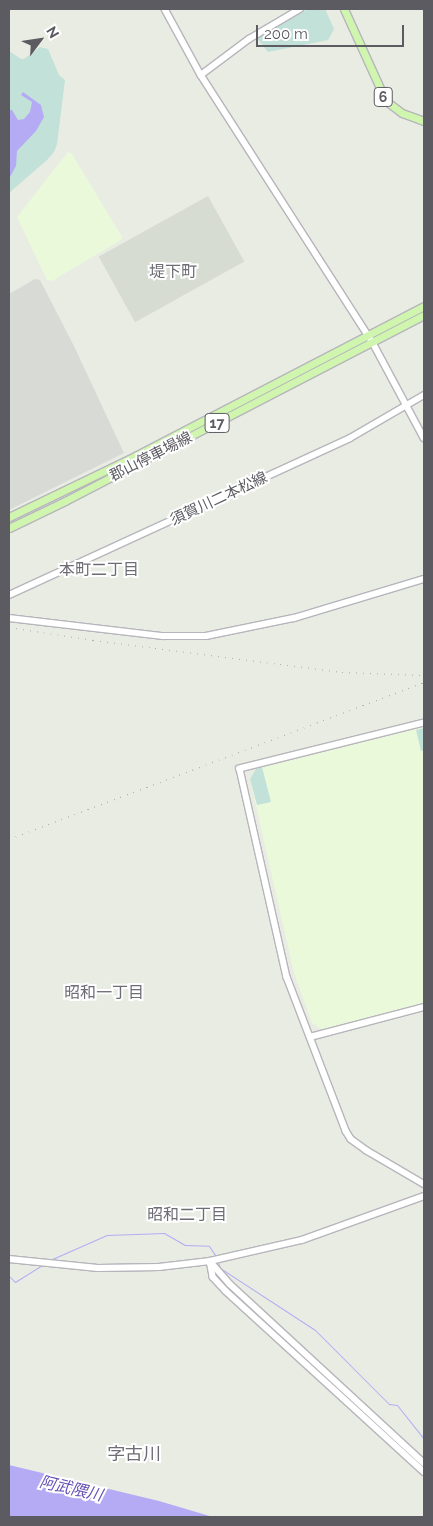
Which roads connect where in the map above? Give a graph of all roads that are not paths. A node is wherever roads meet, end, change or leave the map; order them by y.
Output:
1 (165, 9) edge
2 (300, 9) edge
3 (344, 9) edge
4 (200, 75) junction
5 (424, 121) edge
6 (424, 306) edge
7 (424, 315) edge
8 (370, 338) junction
9 (424, 396) edge
10 (408, 407) junction
11 (424, 438) edge
12 (9, 517) edge
13 (9, 528) edge
14 (424, 579) edge
15 (9, 595) edge
16 (9, 618) edge
17 (424, 723) edge
18 (424, 1007) edge
19 (310, 1037) junction
20 (424, 1184) edge
21 (424, 1196) edge
22 (9, 1259) edge
23 (210, 1261) junction
24 (424, 1462) edge
25 (424, 1472) edge

1 - 4 street
2 - 4 street
3 - 5 main road, 6
4 - 8 street
6 - 8 main road, 郡山停車場線 / 17
7 - 8 main road, 郡山停車場線 / 17
8 - 10 street
8 - 12 main road, 郡山停車場線 / 17
8 - 13 main road, 郡山停車場線 / 17
9 - 10 main road, 須賀川二本松線
10 - 11 street
10 - 15 main road, 須賀川二本松線
14 - 16 street
17 - 19 street
18 - 19 street
19 - 20 street
21 - 23 street
22 - 23 street
23 - 24 street
23 - 25 street

